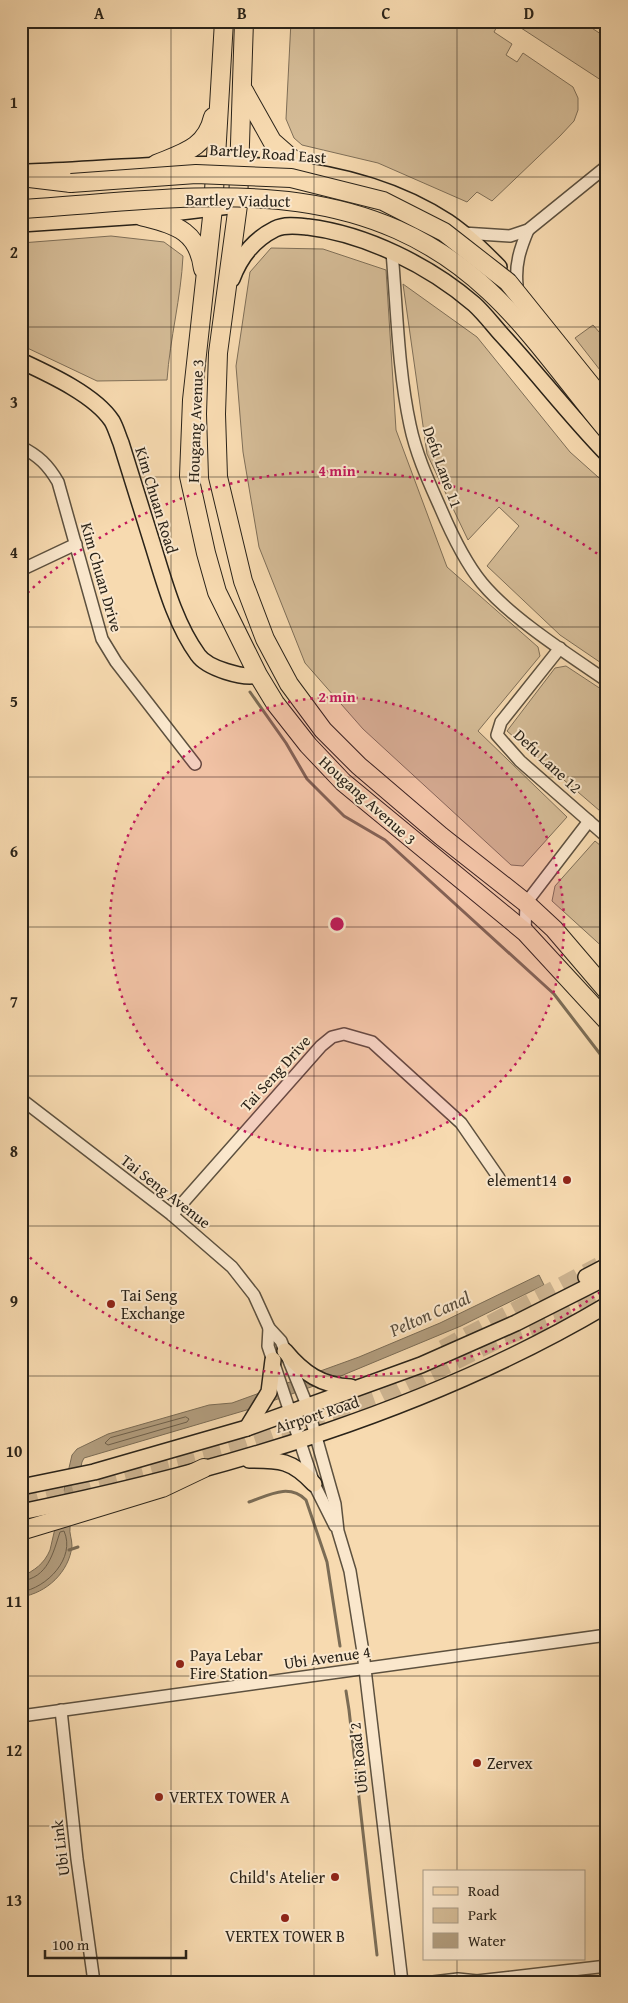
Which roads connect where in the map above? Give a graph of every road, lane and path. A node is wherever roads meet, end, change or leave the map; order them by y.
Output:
1 (224, 21) edge
2 (244, 21) edge
3 (220, 85) junction
4 (243, 90) junction
5 (156, 164) junction
6 (215, 166) junction
7 (241, 166) junction
8 (607, 166) edge
9 (305, 170) junction
10 (21, 172) edge
11 (21, 177) edge
12 (71, 183) junction
13 (21, 187) edge
14 (238, 205) junction
15 (21, 208) edge
16 (213, 208) junction
17 (141, 216) junction
18 (21, 224) edge
19 (528, 230) junction
20 (463, 233) junction
21 (392, 252) junction
22 (498, 266) junction
23 (517, 285) junction
24 (205, 287) junction
25 (228, 290) junction
26 (466, 299) junction
27 (21, 361) edge
28 (607, 394) edge
29 (607, 405) edge
30 (607, 430) edge
31 (21, 447) edge
32 (607, 454) edge
33 (76, 544) junction
34 (21, 570) edge
35 (560, 648) junction
36 (244, 651) junction
37 (230, 671) junction
38 (258, 675) junction
39 (607, 681) edge
40 (195, 764) dead end
41 (588, 821) junction
42 (607, 836) edge
43 (501, 884) junction
44 (526, 903) junction
45 (496, 907) junction
46 (525, 932) junction
47 (607, 992) edge
48 (607, 1021) edge
49 (21, 1098) edge
50 (499, 1178) dead end
51 (172, 1215) junction
52 (607, 1266) edge
53 (607, 1278) edge
54 (607, 1305) edge
55 (516, 1323) junction
56 (279, 1356) junction
57 (359, 1387) junction
58 (307, 1405) junction
59 (291, 1411) junction
60 (247, 1428) junction
61 (307, 1437) junction
62 (231, 1460) junction
63 (204, 1468) junction
64 (314, 1484) junction
65 (21, 1486) edge
66 (21, 1512) edge
67 (21, 1531) edge
68 (338, 1531) junction
69 (607, 1635) edge
70 (365, 1669) junction
71 (61, 1710) junction
72 (21, 1716) edge
73 (607, 1966) edge
74 (94, 1982) edge
75 (402, 1982) edge
76 (433, 1982) edge
77 (477, 1982) edge

1 - 3 highway, Hougang Avenue 3
2 - 4 highway, Hougang Avenue 3
3 - 5 highway
3 - 6 highway, Hougang Avenue 3
4 - 7 highway, Hougang Avenue 3
4 - 9 highway
5 - 6 main road, Bartley Road East
5 - 10 main road, Bartley Road East
6 - 7 main road, Bartley Road East
6 - 16 highway, Hougang Avenue 3
7 - 9 main road, Bartley Road East
7 - 14 highway, Hougang Avenue 3
8 - 19 street
9 - 20 main road, Bartley Road East
11 - 12 highway
12 - 13 highway, Bartley Viaduct
12 - 29 highway, Bartley Viaduct, bridge
14 - 16 main road
14 - 25 highway, Hougang Avenue 3
15 - 30 highway, Bartley Viaduct, bridge
16 - 17 main road
16 - 24 highway, Hougang Avenue 3
17 - 18 main road
17 - 24 highway
19 - 20 street
19 - 23 street
20 - 22 main road, Bartley Road East
21 - 25 main road
21 - 26 main road
21 - 35 street, Defu Lane 11
22 - 23 main road, Bartley Road East
22 - 26 main road
23 - 28 main road, Bartley Road East
24 - 36 highway, Hougang Avenue 3
25 - 43 highway, Hougang Avenue 3
26 - 32 main road
27 - 37 main road, Kim Chuan Road
31 - 33 street, Kim Chuan Drive
33 - 34 street
33 - 40 street, Kim Chuan Drive
35 - 39 street
35 - 41 street, Defu Lane 12
36 - 37 main road
36 - 38 highway, Hougang Avenue 3
37 - 38 main road, Kim Chuan Road
38 - 45 highway, Hougang Avenue 3
41 - 42 street, Defu Lane 12
41 - 44 street
43 - 44 highway, Hougang Avenue 3
43 - 45 highway
44 - 46 street
44 - 47 highway, Hougang Avenue 3
45 - 46 highway, Hougang Avenue 3
46 - 48 highway, Hougang Avenue 3
49 - 51 street, Tai Seng Avenue
50 - 51 street, Tai Seng Drive
51 - 56 street, Tai Seng Avenue
52 - 55 main road, Airport Road
53 - 55 main road, Airport Road
54 - 61 main road, Airport Road
55 - 57 main road, Airport Road
56 - 57 main road
56 - 58 street, Tai Seng Avenue
56 - 59 street, Tai Seng Avenue
56 - 60 main road
57 - 58 main road, Airport Road
58 - 59 main road, Airport Road
58 - 61 street, Ubi Road 2
59 - 60 main road, Airport Road
59 - 61 street, Ubi Road 2
60 - 65 main road, Airport Road
61 - 62 main road, Airport Road
61 - 64 street, Ubi Road 2
61 - 68 street, Ubi Road 2
62 - 63 main road, Airport Road
62 - 64 main road
63 - 66 main road, Airport Road
63 - 67 highway
64 - 68 street, Ubi Road 2
68 - 70 street, Ubi Road 2
69 - 70 street, Ubi Avenue 4
70 - 71 street, Ubi Avenue 4
70 - 75 street, Ubi Road 2
71 - 72 street, Ubi Avenue 4
71 - 74 street, Ubi Link
73 - 77 street
76 - 77 street

